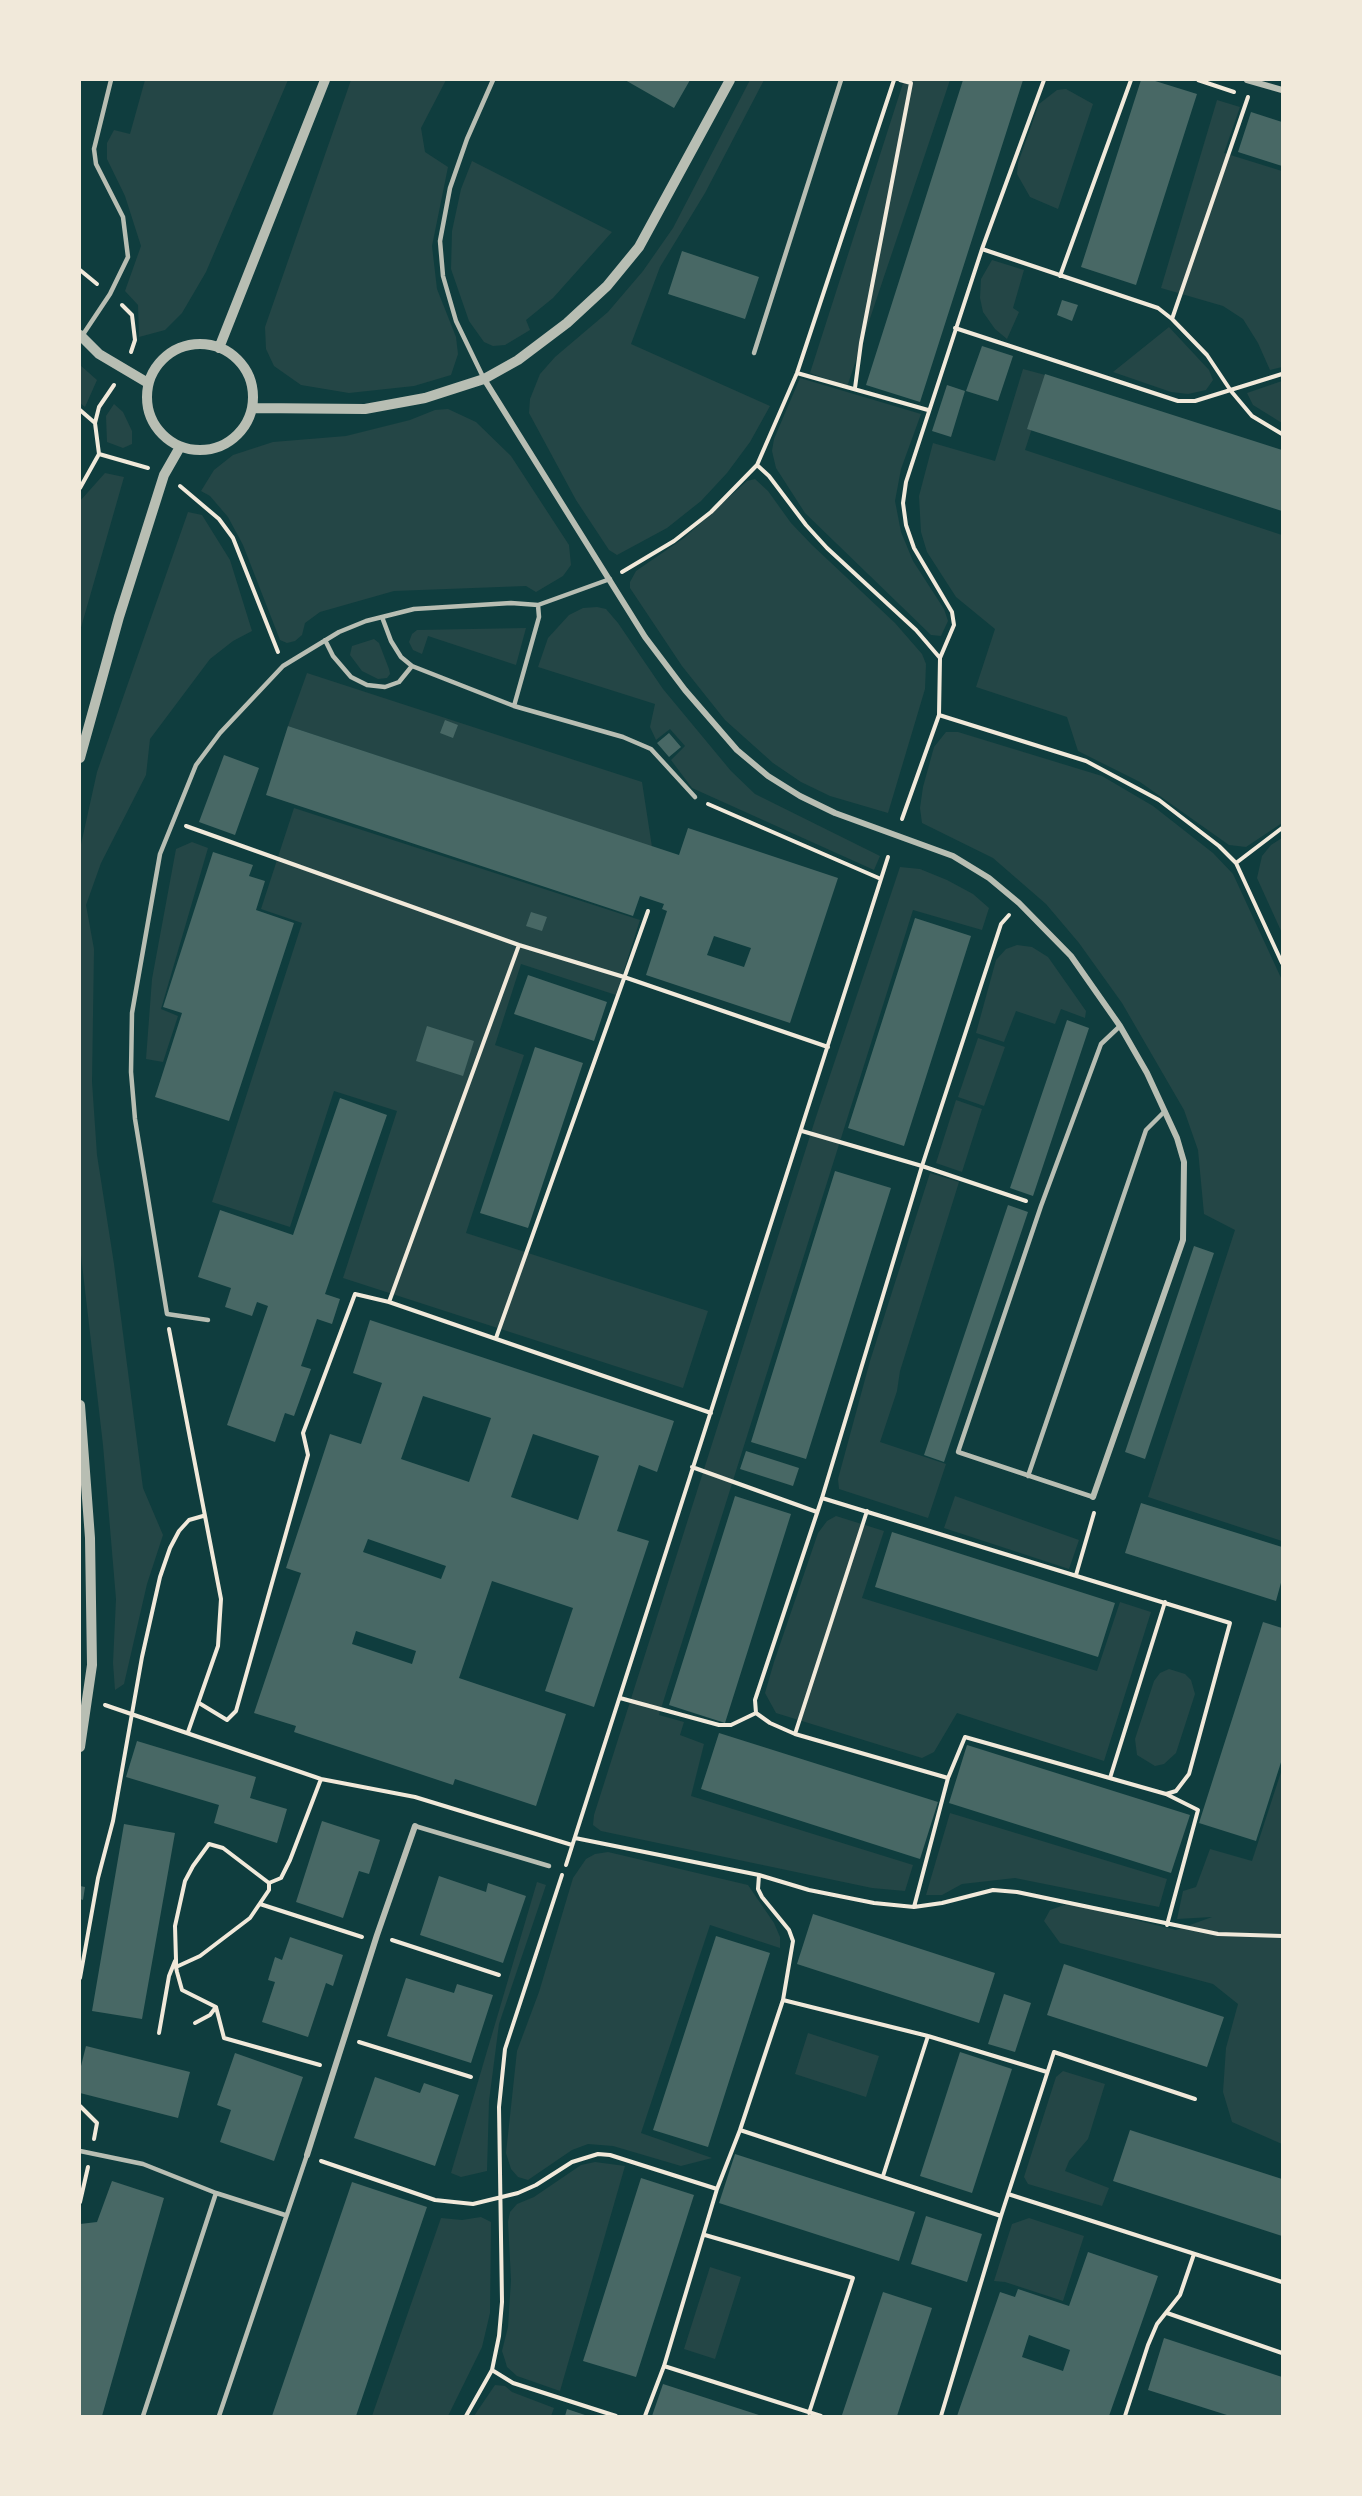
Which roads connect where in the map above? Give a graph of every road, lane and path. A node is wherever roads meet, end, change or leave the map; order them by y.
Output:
1 (111, 80) edge
2 (326, 80) edge
3 (493, 80) edge
4 (730, 80) edge
5 (841, 80) edge
6 (894, 80) edge
7 (900, 80) edge
8 (1044, 80) edge
9 (1131, 80) edge
10 (1247, 80) edge
11 (1282, 90) edge
12 (1248, 96) dead end
13 (982, 249) junction
14 (1060, 276) junction
15 (1172, 319) junction
16 (956, 328) junction
17 (81, 335) edge
18 (219, 348) junction
19 (754, 353) dead end
20 (797, 372) junction
21 (1282, 374) edge
22 (484, 379) junction
23 (148, 383) junction
24 (855, 388) junction
25 (1231, 391) junction
26 (253, 408) junction
27 (80, 410) edge
28 (928, 410) junction
29 (95, 423) dead end
30 (1282, 434) edge
31 (180, 447) junction
32 (99, 454) dead end
33 (124, 459) dead end
34 (757, 465) junction
35 (203, 503) dead end
36 (610, 579) junction
37 (538, 604) junction
38 (382, 617) junction
39 (325, 640) junction
40 (940, 658) junction
41 (283, 666) junction
42 (412, 666) junction
43 (514, 705) junction
44 (939, 715) junction
45 (80, 758) edge
46 (695, 797) joint
47 (171, 821) junction
48 (900, 823) dead end
49 (1282, 828) edge
50 (888, 857) dead end
51 (1236, 863) junction
52 (881, 879) junction
53 (1019, 903) junction
54 (648, 911) dead end
55 (519, 945) junction
56 (1282, 963) edge
57 (624, 977) junction
58 (1120, 1026) junction
59 (828, 1047) junction
60 (1166, 1111) junction
61 (802, 1131) junction
62 (922, 1166) junction
63 (1041, 1206) junction
64 (389, 1302) junction
65 (166, 1314) junction
66 (208, 1320) dead end
67 (496, 1338) junction
68 (80, 1405) edge
69 (711, 1413) junction
70 (692, 1467) junction
71 (1028, 1476) junction
72 (1093, 1497) junction
73 (822, 1498) junction
74 (867, 1511) junction
75 (817, 1512) junction
76 (203, 1516) junction
77 (1076, 1575) junction
78 (1165, 1602) junction
79 (620, 1698) junction
80 (199, 1703) junction
81 (102, 1705) dead end
82 (756, 1713) junction
83 (188, 1732) junction
84 (795, 1734) junction
85 (80, 1747) edge
86 (948, 1778) junction
87 (1110, 1778) junction
88 (321, 1779) junction
89 (1166, 1794) junction
90 (415, 1826) joint
91 (574, 1838) junction
92 (572, 1845) junction
93 (549, 1866) dead end
94 (759, 1875) junction
95 (269, 1883) junction
96 (260, 1904) junction
97 (914, 1907) junction
98 (1167, 1925) junction
99 (342, 1930) dead end
100 (377, 1935) junction
101 (1282, 1936) edge
102 (176, 1960) junction
103 (176, 1967) junction
104 (499, 1975) dead end
105 (80, 1978) edge
106 (783, 2000) junction
107 (216, 2007) junction
108 (195, 2024) dead end
109 (159, 2033) dead end
110 (928, 2036) junction
111 (344, 2038) junction
112 (298, 2060) dead end
113 (1047, 2072) junction
114 (471, 2077) dead end
115 (1195, 2099) dead end
116 (740, 2130) junction
117 (80, 2151) edge
118 (307, 2155) junction
119 (883, 2176) junction
120 (717, 2189) junction
121 (216, 2193) junction
122 (1008, 2194) junction
123 (501, 2198) junction
124 (285, 2215) junction
125 (1001, 2216) junction
126 (705, 2235) junction
127 (1194, 2254) junction
128 (1282, 2282) edge
129 (1167, 2313) junction
130 (1282, 2353) edge
131 (664, 2366) junction
132 (492, 2370) junction
133 (809, 2413) junction
134 (143, 2416) edge
135 (219, 2416) edge
136 (466, 2416) edge
137 (616, 2416) edge
138 (645, 2416) edge
139 (821, 2416) edge
140 (941, 2416) edge
141 (1125, 2416) edge

1 - 17 lane
2 - 18 street
3 - 22 lane
4 - 22 street
5 - 19 lane
6 - 20 path
7 - 24 path
8 - 13 path
9 - 14 path
10 - 11 street
12 - 15 path
13 - 14 path
13 - 16 path
14 - 15 path
15 - 25 path
16 - 25 path
16 - 28 path
17 - 23 street
18 - 23 street
18 - 26 street
20 - 24 path
20 - 34 path
21 - 25 path
22 - 26 street
22 - 36 street
23 - 31 street
24 - 28 path
25 - 30 path
26 - 31 street
27 - 29 path
28 - 40 path
31 - 45 street
32 - 33 path
34 - 36 path
34 - 40 path
35 - 41 path
36 - 37 lane
36 - 53 street
37 - 38 lane
37 - 43 lane
38 - 39 lane
38 - 42 lane
39 - 41 lane
39 - 42 lane
40 - 44 path
41 - 47 lane
42 - 43 lane
43 - 46 lane
44 - 48 path
44 - 51 path
46 - 52 path
47 - 55 path
47 - 65 lane
49 - 51 path
50 - 52 path
51 - 56 path
52 - 59 path
53 - 58 street
53 - 62 path
54 - 57 path
55 - 57 path
55 - 64 path
57 - 59 path
57 - 67 path
58 - 60 street
58 - 63 lane
59 - 61 path
60 - 71 lane
60 - 72 street
61 - 62 path
61 - 69 path
62 - 63 path
62 - 73 path
63 - 71 lane
64 - 67 path
64 - 80 path
65 - 66 lane
65 - 76 path
67 - 69 path
68 - 85 street
69 - 70 path
70 - 75 path
70 - 79 path
71 - 72 lane
72 - 77 path
73 - 74 path
73 - 75 path
74 - 77 path
74 - 84 path
75 - 82 path
76 - 80 path
76 - 105 path
77 - 78 path
78 - 87 path
78 - 89 path
79 - 82 path
79 - 91 path
80 - 83 path
81 - 83 path
82 - 84 path
83 - 88 path
84 - 86 path
86 - 87 path
86 - 97 path
87 - 89 path
88 - 92 path
88 - 95 path
89 - 98 path
90 - 93 lane
90 - 100 street
91 - 92 path
91 - 94 path
92 - 123 path
94 - 97 path
94 - 106 path
95 - 96 path
95 - 102 path
96 - 99 path
96 - 103 path
97 - 98 path
98 - 101 path
100 - 104 path
100 - 111 street
102 - 103 path
102 - 109 path
103 - 107 path
106 - 110 path
106 - 116 path
107 - 108 path
107 - 112 path
110 - 113 path
110 - 119 path
111 - 114 path
111 - 118 street
113 - 115 path
113 - 122 path
116 - 119 path
116 - 120 path
117 - 121 lane
118 - 123 path
118 - 124 lane
119 - 125 path
120 - 123 path
120 - 126 path
121 - 124 lane
121 - 134 lane
122 - 125 path
122 - 127 path
123 - 132 path
124 - 135 lane
125 - 140 path
126 - 131 path
126 - 133 path
127 - 128 path
127 - 129 path
129 - 130 path
129 - 141 path
131 - 133 path
131 - 138 path
132 - 136 path
132 - 137 path
133 - 139 path

